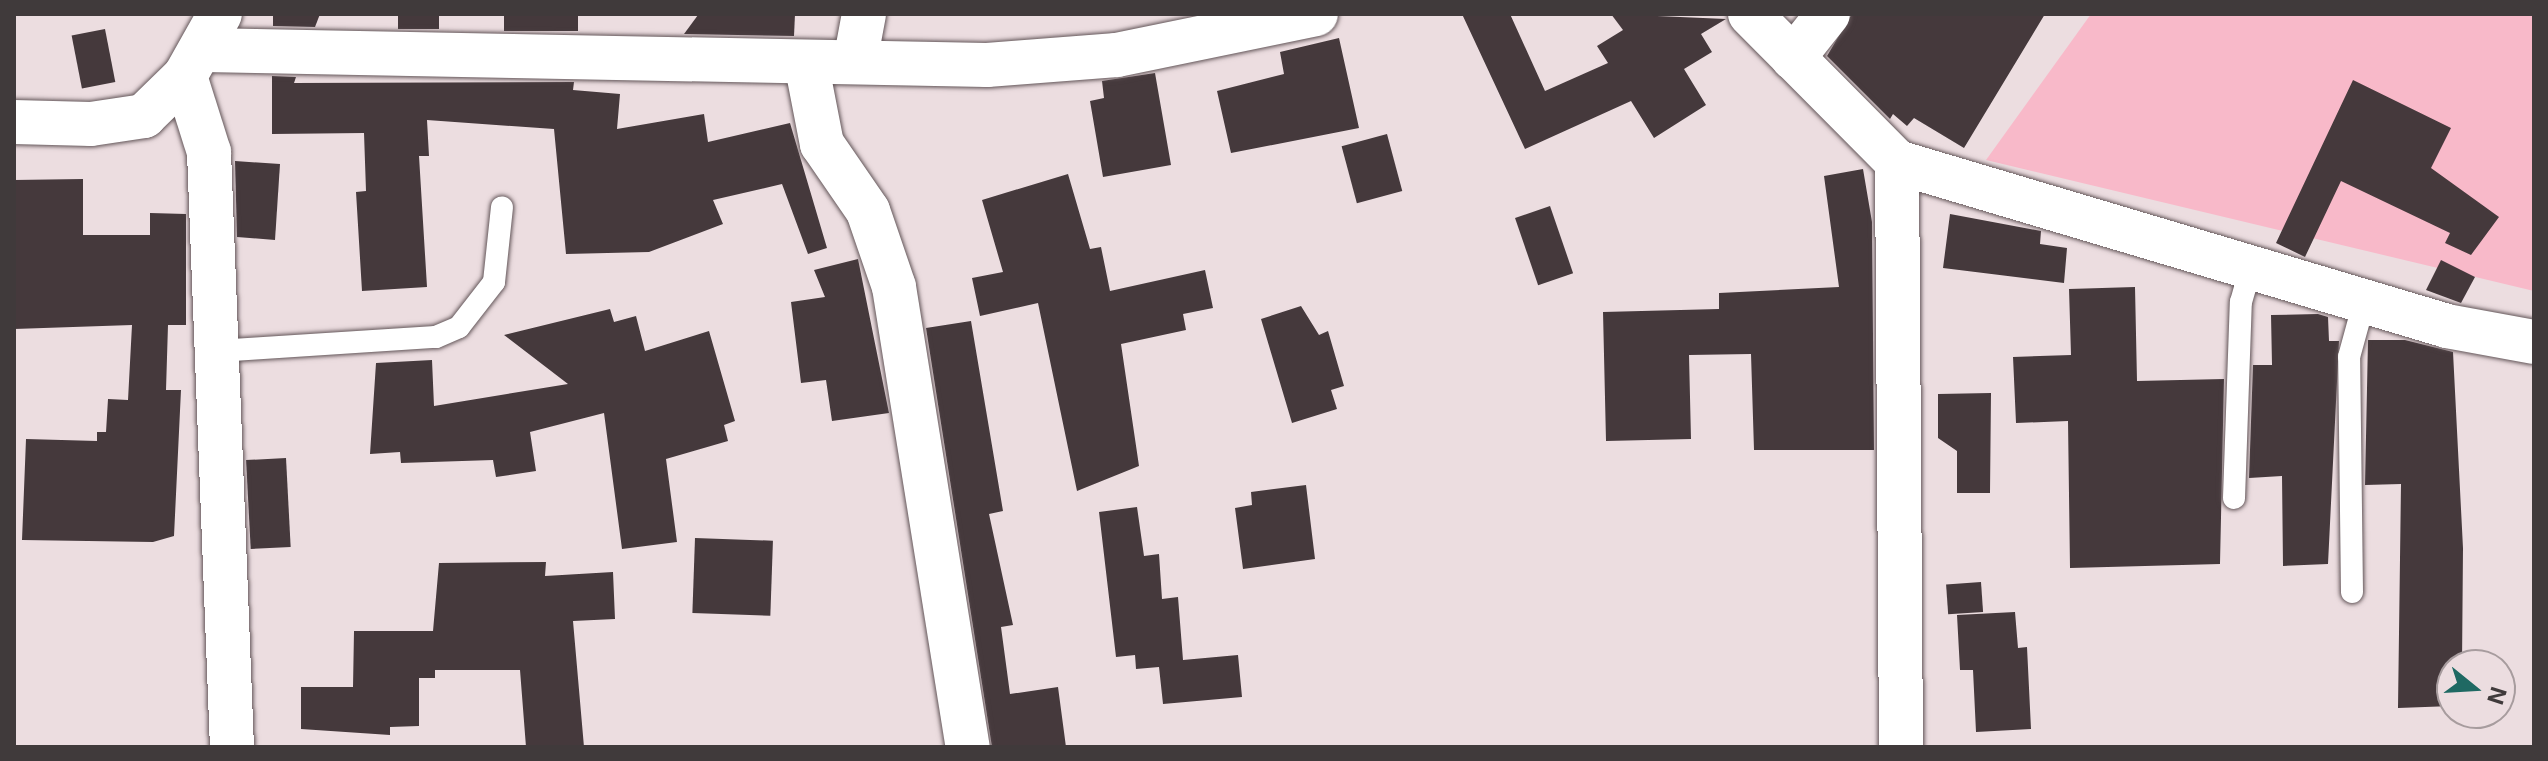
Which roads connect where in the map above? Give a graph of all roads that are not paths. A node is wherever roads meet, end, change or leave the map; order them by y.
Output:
1 (864, 14) edge
2 (1316, 14) edge
3 (1750, 14) edge
4 (1828, 14) edge
5 (203, 47) edge
6 (1793, 58) junction
7 (806, 62) junction
8 (855, 62) junction
9 (14, 122) edge
10 (1897, 162) junction
11 (502, 207) dead end
12 (2251, 268) junction
13 (2364, 302) junction
14 (2534, 342) edge
15 (217, 351) junction
16 (2234, 498) dead end
17 (2352, 592) dead end
18 (232, 747) edge
19 (968, 747) edge
20 (1901, 747) edge

1 - 8 street
2 - 8 street
3 - 6 street
4 - 6 street
5 - 7 street
5 - 9 street
5 - 15 street
6 - 10 street
7 - 8 street
7 - 19 street
10 - 12 street
10 - 20 street
11 - 15 lane
12 - 13 street
12 - 16 lane
13 - 14 street
13 - 17 lane
15 - 18 street

